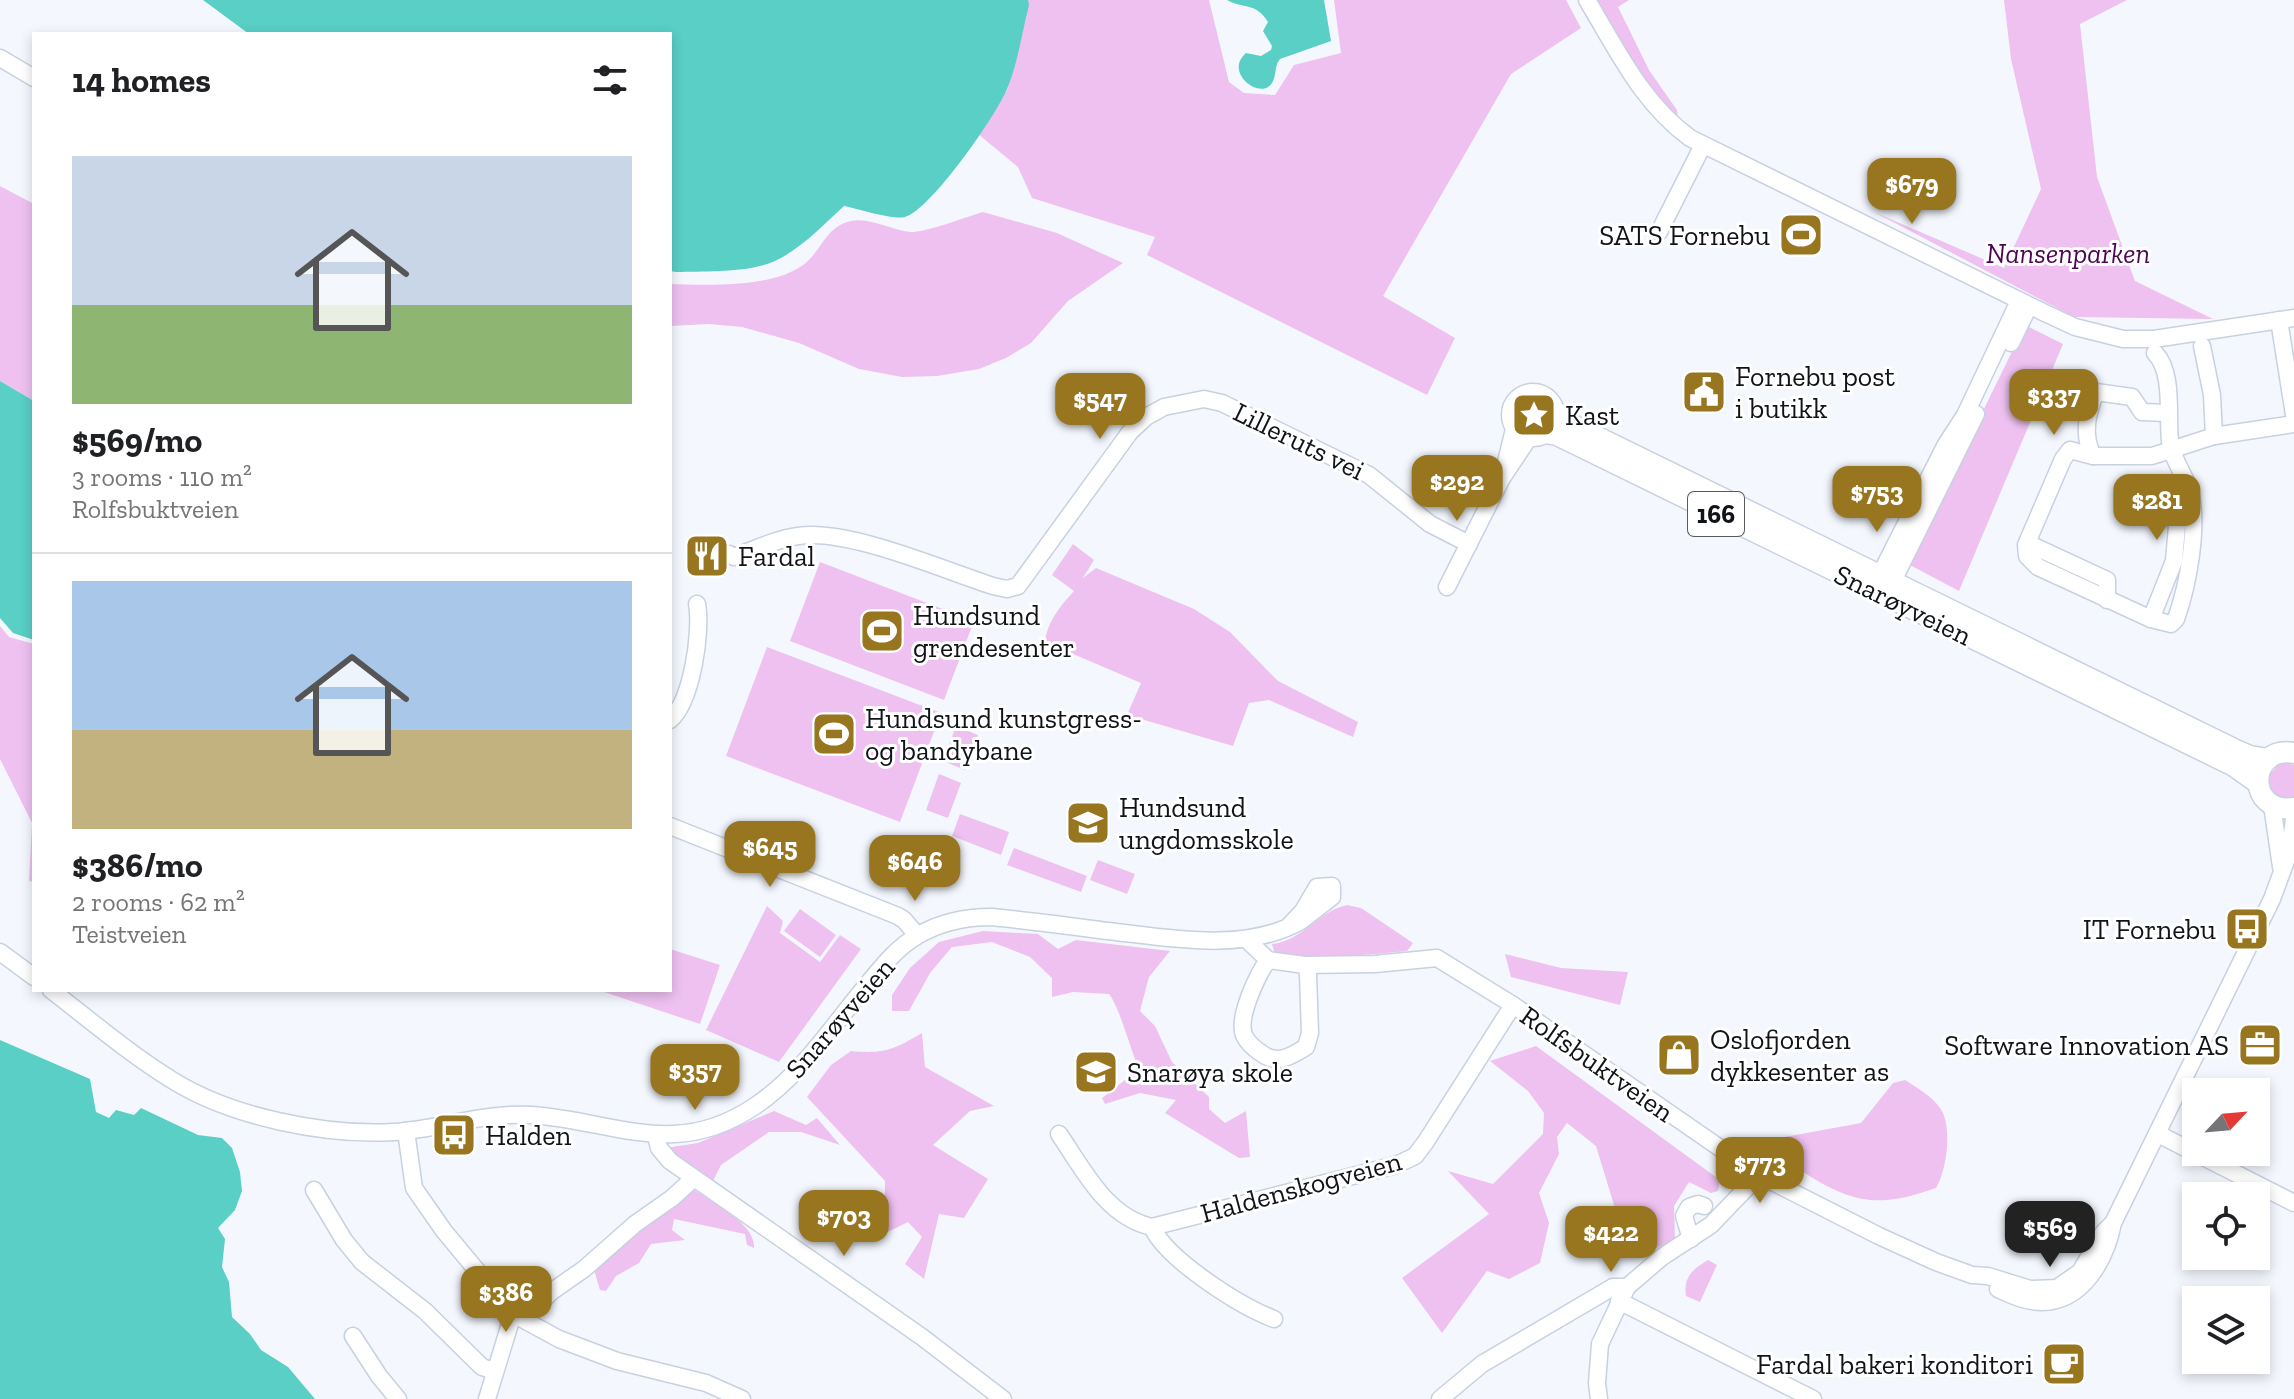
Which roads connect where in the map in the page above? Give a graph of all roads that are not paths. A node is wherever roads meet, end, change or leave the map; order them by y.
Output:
1 (1587, 0) edge
2 (0, 58) edge
3 (32, 77) edge
4 (1703, 145) junction
5 (1659, 232) dead end
6 (2024, 303) junction
7 (2286, 319) edge
8 (2202, 346) dead end
9 (2155, 353) dead end
10 (1553, 410) junction
11 (2167, 413) junction
12 (2294, 415) edge
13 (2294, 424) edge
14 (1530, 431) junction
15 (2214, 436) junction
16 (2171, 450) junction
17 (2093, 456) junction
18 (2185, 482) junction
19 (1469, 544) junction
20 (729, 554) dead end
21 (1887, 584) junction
22 (1447, 587) dead end
23 (697, 604) dead end
24 (2151, 619) junction
25 (672, 718) edge
26 (2294, 753) edge
27 (2268, 759) junction
28 (2258, 783) junction
29 (2272, 805) junction
30 (2294, 808) edge
31 (2294, 819) edge
32 (672, 827) edge
33 (2282, 868) junction
34 (1319, 899) dead end
35 (912, 938) junction
36 (1246, 939) junction
37 (0, 952) edge
38 (1268, 960) junction
39 (1305, 965) junction
40 (32, 976) edge
41 (54, 992) edge
42 (1513, 1005) junction
43 (406, 1131) junction
44 (1059, 1134) dead end
45 (2158, 1134) junction
46 (656, 1136) junction
47 (1753, 1171) junction
48 (694, 1178) junction
49 (314, 1190) dead end
50 (2294, 1203) edge
51 (1704, 1206) dead end
52 (1152, 1227) junction
53 (1691, 1239) junction
54 (1623, 1294) junction
55 (540, 1303) dead end
56 (513, 1314) junction
57 (1274, 1319) dead end
58 (353, 1336) dead end
59 (494, 1371) junction
60 (398, 1399) edge
61 (487, 1399) edge
62 (742, 1399) edge
63 (1003, 1399) edge
64 (1440, 1399) edge
65 (1599, 1399) edge
66 (1813, 1399) edge

1 - 4 street
2 - 3 street
4 - 5 street
4 - 6 street
6 - 7 street
6 - 21 street
7 - 12 street
8 - 15 street
9 - 11 street
10 - 14 main road
10 - 14 main road, 166
10 - 21 main road, Snarøyveien / 166
11 - 16 street
11 - 17 street
13 - 15 street
14 - 19 street
14 - 21 main road, Snarøyveien / 166
15 - 16 street
16 - 17 street
16 - 18 street
17 - 24 street
18 - 24 street
18 - 24 street
19 - 20 street, Lilleruts vei
19 - 22 street
21 - 27 main road, Snarøyveien / 166
21 - 28 main road, Snarøyveien / 166
23 - 25 street
26 - 27 main road
27 - 28 main road
28 - 29 main road, 166
29 - 30 main road
29 - 33 street, Rolfsbuktveien
31 - 33 street, Rolfsbuktveien
32 - 35 street
33 - 45 street, Rolfsbuktveien
34 - 36 street, Snarøyveien
35 - 36 street, Snarøyveien
35 - 46 street, Snarøyveien
36 - 38 street
37 - 40 street
38 - 39 street
38 - 39 street
39 - 42 street, Rolfsbuktveien
41 - 43 street, Snarøyveien
42 - 47 street, Rolfsbuktveien
42 - 52 street, Haldenskogveien
43 - 46 street, Snarøyveien
43 - 56 street
44 - 52 street, Haldenskogveien
45 - 47 street, Rolfsbuktveien
45 - 50 street
46 - 48 street
47 - 53 street
48 - 55 street
48 - 63 street
49 - 59 street
51 - 53 street
52 - 57 street, Haldenskogveien
53 - 54 street
54 - 64 street
54 - 65 street
54 - 66 street
56 - 59 street
56 - 62 street
58 - 60 street
59 - 61 street

